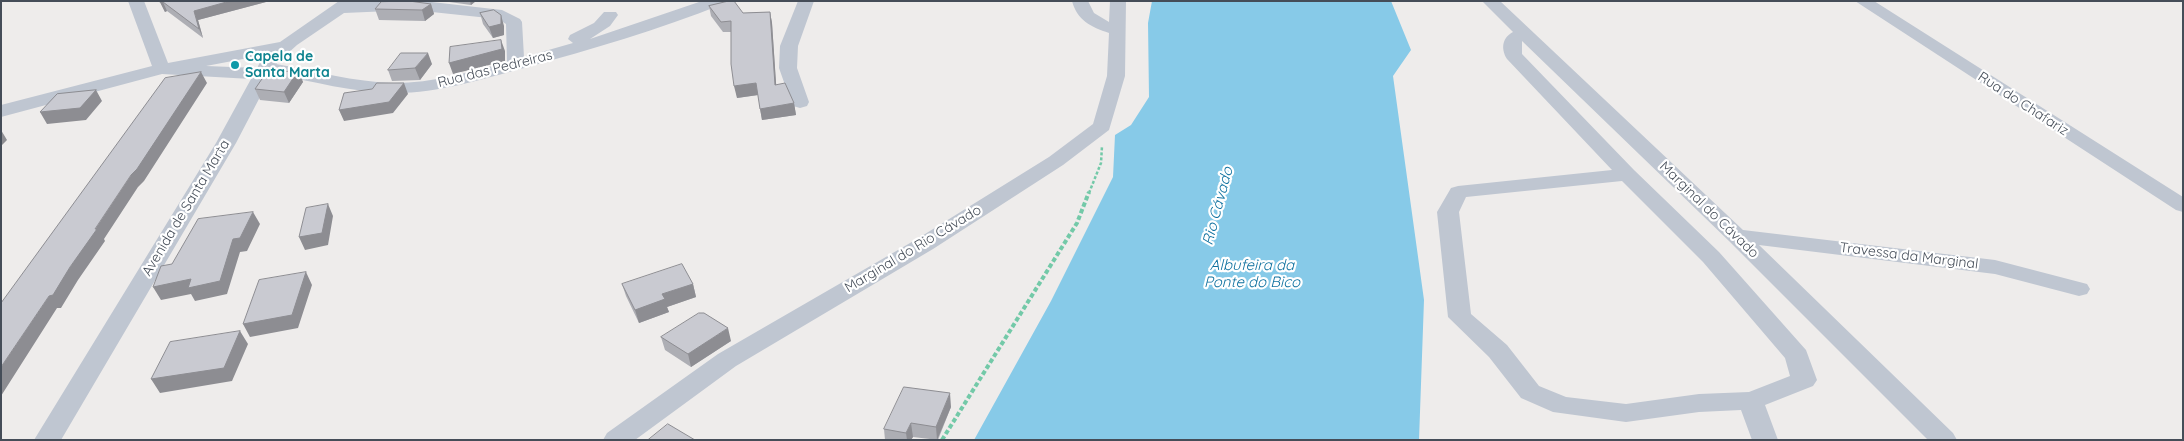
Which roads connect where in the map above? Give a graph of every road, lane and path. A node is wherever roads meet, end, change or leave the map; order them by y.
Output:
1 (136, 1) edge
2 (717, 1) edge
3 (806, 1) edge
4 (1080, 1) edge
5 (1118, 1) edge
6 (1490, 1) edge
7 (1863, 1) edge
8 (345, 4) edge
9 (610, 15) dead end
10 (1117, 30) junction
11 (1524, 34) junction
12 (285, 46) junction
13 (551, 55) junction
14 (516, 64) junction
15 (162, 69) junction
16 (264, 71) junction
17 (800, 102) dead end
18 (1, 111) edge
19 (1102, 126) junction
20 (1627, 174) junction
21 (2183, 206) edge
22 (1737, 236) junction
23 (2079, 289) dead end
24 (1751, 401) junction
25 (1926, 420) junction
26 (47, 440) edge
27 (616, 440) edge
28 (942, 440) edge
29 (1765, 440) edge
30 (1944, 440) edge
31 (1950, 440) edge

1 - 15 street
2 - 13 street, Rua das Pedreiras
3 - 17 street
4 - 10 street
5 - 10 street
6 - 11 street, Marginal do Cávado
7 - 21 street, Rua do Chafariz
8 - 12 street, Avenida de Santa Marta
8 - 14 street
9 - 13 street
10 - 19 street
11 - 20 street
11 - 22 street, Marginal do Cávado
12 - 15 street
12 - 16 street, Avenida de Santa Marta
13 - 14 street, Rua das Pedreiras
14 - 16 street, Rua das Pedreiras
15 - 16 street, Rua das Pedreiras
15 - 18 street
16 - 26 street, Avenida de Santa Marta
19 - 27 street, Marginal do Rio Cávado
19 - 28 path
20 - 24 street
20 - 24 street
22 - 23 street, Travessa da Marginal
22 - 25 street, Marginal do Cávado
24 - 29 street
25 - 30 street
25 - 31 street

